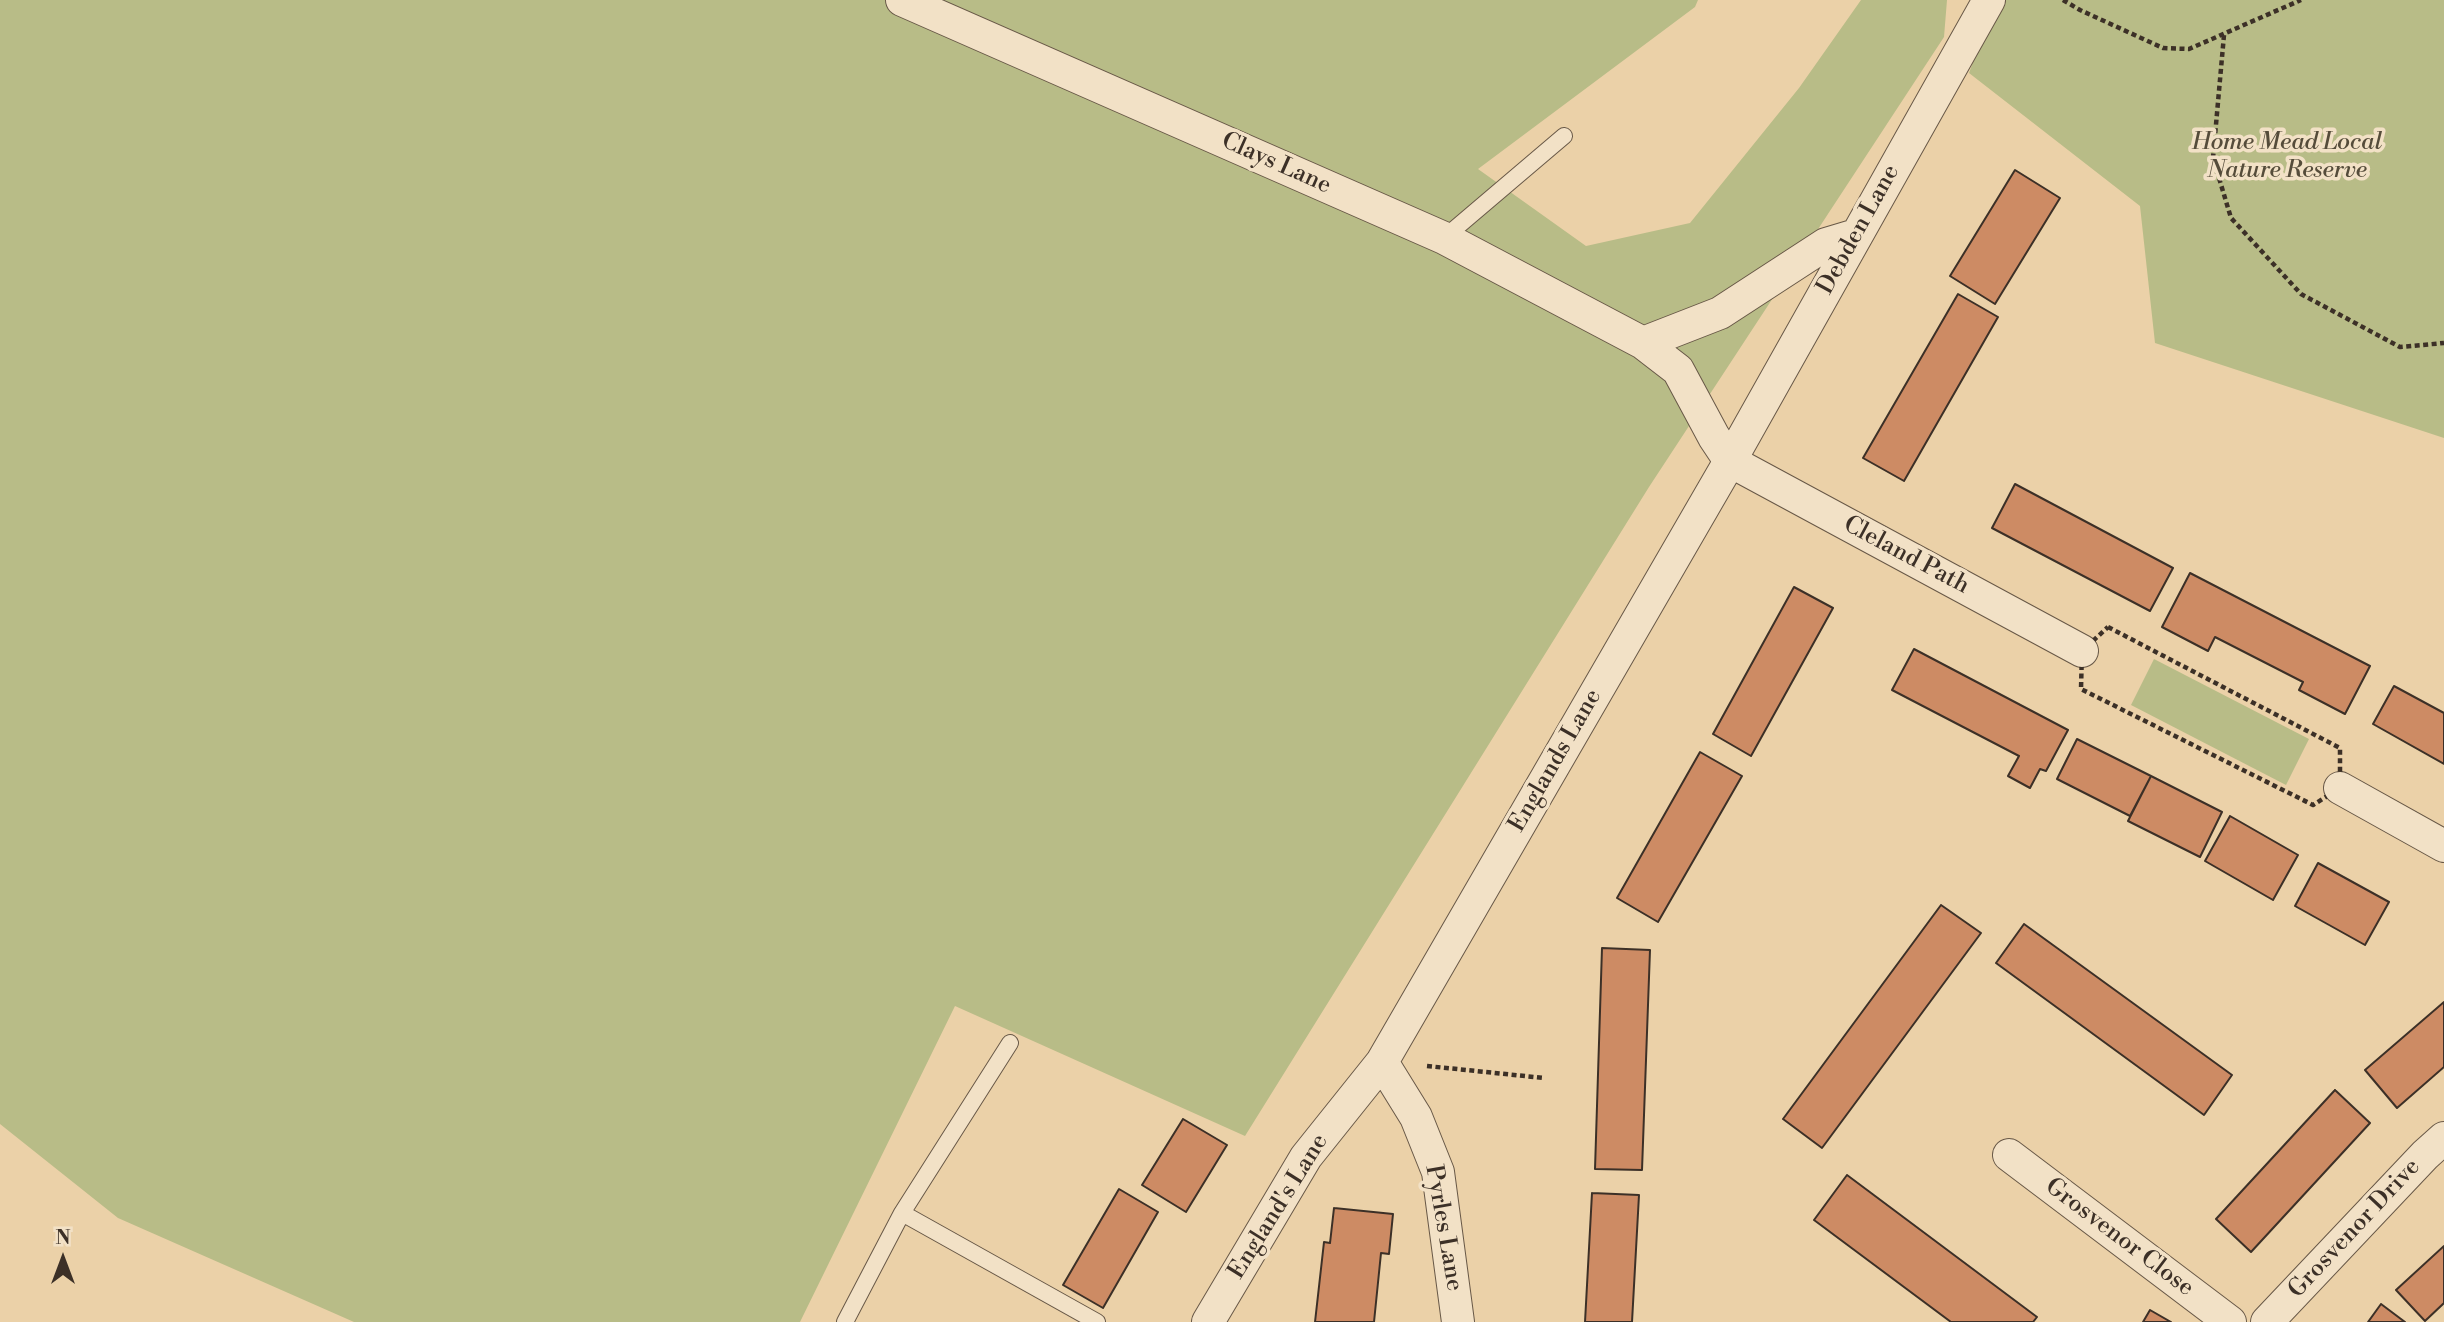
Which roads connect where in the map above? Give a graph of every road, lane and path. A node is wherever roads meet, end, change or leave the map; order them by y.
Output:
1 (902, 0) edge
2 (1989, 0) edge
3 (2063, 0) edge
4 (2301, 0) edge
5 (2224, 35) junction
6 (1564, 136) dead end
7 (1856, 235) junction
8 (1444, 238) junction
9 (1643, 343) junction
10 (2444, 343) edge
11 (1730, 461) junction
12 (2082, 650) junction
13 (2340, 788) junction
14 (2444, 846) edge
15 (1010, 1043) dead end
16 (1381, 1062) junction
17 (1544, 1078) dead end
18 (2444, 1138) edge
19 (2009, 1155) dead end
20 (902, 1213) junction
21 (845, 1322) edge
22 (1097, 1322) edge
23 (1208, 1322) edge
24 (1458, 1322) edge
25 (2230, 1322) edge
26 (2267, 1322) edge

1 - 8 street, Clays Lane
2 - 7 street, Debden Lane
3 - 5 path
4 - 5 path
5 - 10 path
6 - 8 lane
7 - 9 street
7 - 11 street, Debden Lane
8 - 9 street, Clays Lane
9 - 11 street, Clays Lane
11 - 12 street, Cleland Path
11 - 16 street, Englands Lane
12 - 13 path
12 - 13 path
13 - 14 street
15 - 20 lane
16 - 17 path
16 - 23 street, England's Lane
16 - 24 street, Pyrles Lane
18 - 26 street, Grosvenor Drive
19 - 25 street, Grosvenor Close
20 - 21 lane
20 - 22 lane

